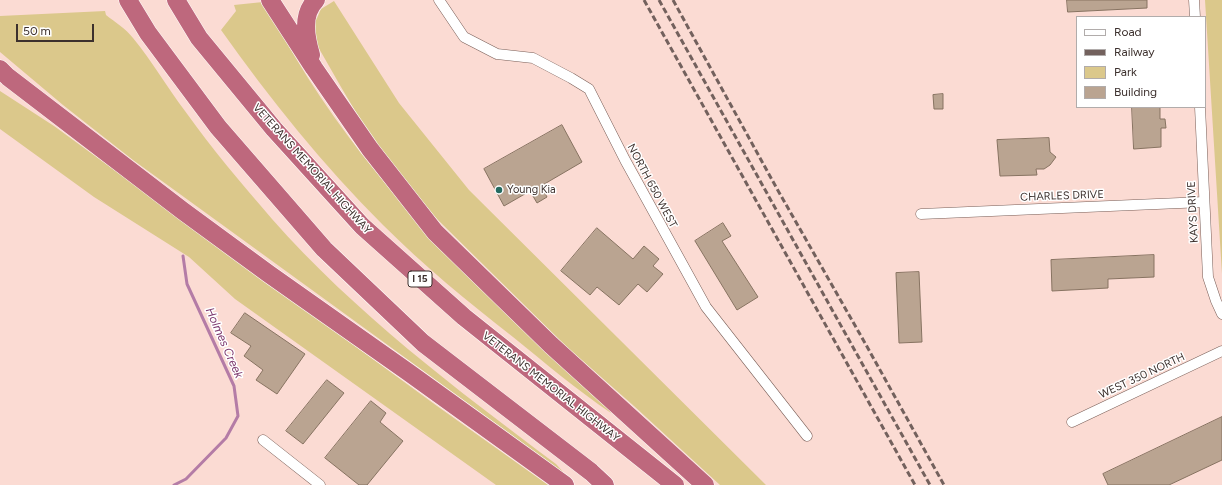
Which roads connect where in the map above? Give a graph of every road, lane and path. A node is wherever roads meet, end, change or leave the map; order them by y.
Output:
1 (128, 0) edge
2 (176, 0) edge
3 (270, 0) edge
4 (316, 0) edge
5 (439, 0) edge
6 (1194, 0) edge
7 (1195, 16) edge
8 (314, 68) junction
9 (3, 73) edge
10 (1200, 108) edge
11 (1204, 202) junction
12 (921, 214) dead end
13 (1222, 314) edge
14 (1222, 351) edge
15 (1072, 422) dead end
16 (807, 436) dead end
17 (263, 440) dead end
18 (320, 485) edge
19 (565, 485) edge
20 (605, 485) edge
21 (675, 485) edge
22 (705, 485) edge

1 - 20 highway
2 - 21 highway, VETERANS MEMORIAL HIGHWAY / I 15
3 - 8 highway
4 - 8 highway
5 - 16 street, NORTH 650 WEST
6 - 7 street
8 - 22 highway
9 - 19 highway
10 - 11 street, KAYS DRIVE
11 - 12 street, CHARLES DRIVE
11 - 13 street, KAYS DRIVE
14 - 15 street, WEST 350 NORTH
17 - 18 street

